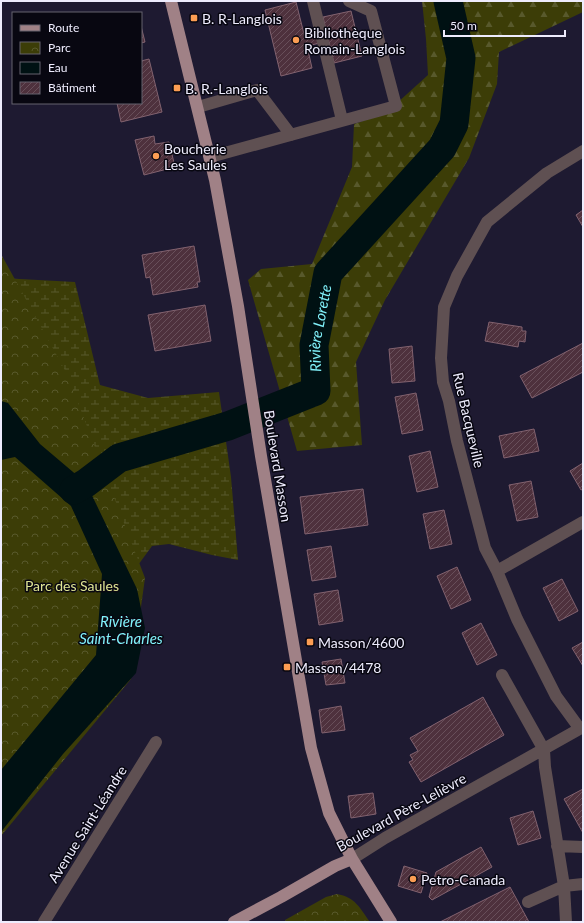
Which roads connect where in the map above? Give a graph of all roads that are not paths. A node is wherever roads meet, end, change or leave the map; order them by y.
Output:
1 (171, 1) edge
2 (314, 1) edge
3 (349, 1) edge
4 (198, 107) junction
5 (342, 120) junction
6 (291, 135) junction
7 (583, 151) edge
8 (210, 157) junction
9 (583, 522) edge
10 (497, 571) junction
11 (502, 675) dead end
12 (581, 728) edge
13 (156, 742) dead end
14 (544, 750) junction
15 (557, 846) junction
16 (583, 847) edge
17 (352, 859) junction
18 (583, 884) edge
19 (564, 886) junction
20 (528, 902) dead end
21 (44, 922) edge
22 (234, 922) edge
23 (391, 922) edge
24 (566, 922) edge

1 - 4 main road, Boulevard Masson
2 - 5 street
3 - 5 street
4 - 6 street
4 - 8 main road, Boulevard Masson
5 - 6 street
6 - 8 street
7 - 10 street, Rue Bacqueville
8 - 17 main road, Boulevard Masson
9 - 10 street
10 - 12 street, Rue Bacqueville
11 - 14 street
12 - 14 street, Boulevard Père-Lelièvre
13 - 21 street, Avenue Saint-Léandre
14 - 15 street
14 - 17 street, Boulevard Père-Lelièvre
15 - 16 street
15 - 19 street
17 - 22 main road, Boulevard Père-Lelièvre
17 - 23 main road, Boulevard Masson
18 - 19 street
19 - 20 street
19 - 24 street

